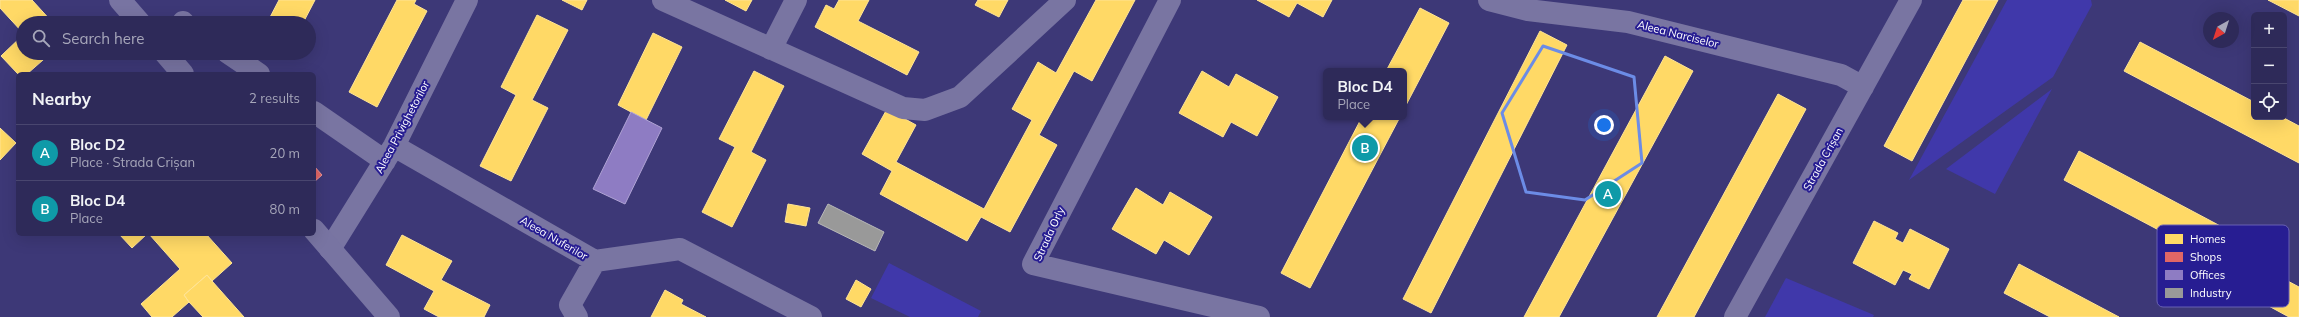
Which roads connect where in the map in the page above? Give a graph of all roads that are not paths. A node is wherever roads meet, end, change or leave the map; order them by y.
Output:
1 (120, 0) edge
2 (467, 0) edge
3 (663, 0) edge
4 (796, 0) edge
5 (1065, 0) edge
6 (1170, 0) edge
7 (1489, 0) edge
8 (1911, 0) edge
9 (134, 16) edge
10 (771, 49) junction
11 (171, 60) edge
12 (238, 60) edge
13 (181, 72) edge
14 (256, 72) edge
15 (1863, 87) junction
16 (316, 113) edge
17 (390, 153) junction
18 (316, 232) edge
19 (330, 249) junction
20 (595, 261) junction
21 (389, 317) edge
22 (577, 317) edge
23 (811, 317) edge
24 (1259, 317) edge
25 (1735, 317) edge

1 - 9 main road
2 - 17 street, Aleea Privighetorilor
3 - 10 street
4 - 10 street
5 - 10 street
6 - 24 street, Strada Orly
7 - 15 street, Aleea Narciselor
8 - 15 street, Strada Crișan
11 - 13 main road
12 - 14 street
15 - 25 street, Strada Crișan
16 - 17 street, Aleea Nuferilor
17 - 19 street, Aleea Privighetorilor
17 - 20 street, Aleea Nuferilor
18 - 19 main road
19 - 21 main road
20 - 22 street
20 - 23 street, Aleea Nuferilor

